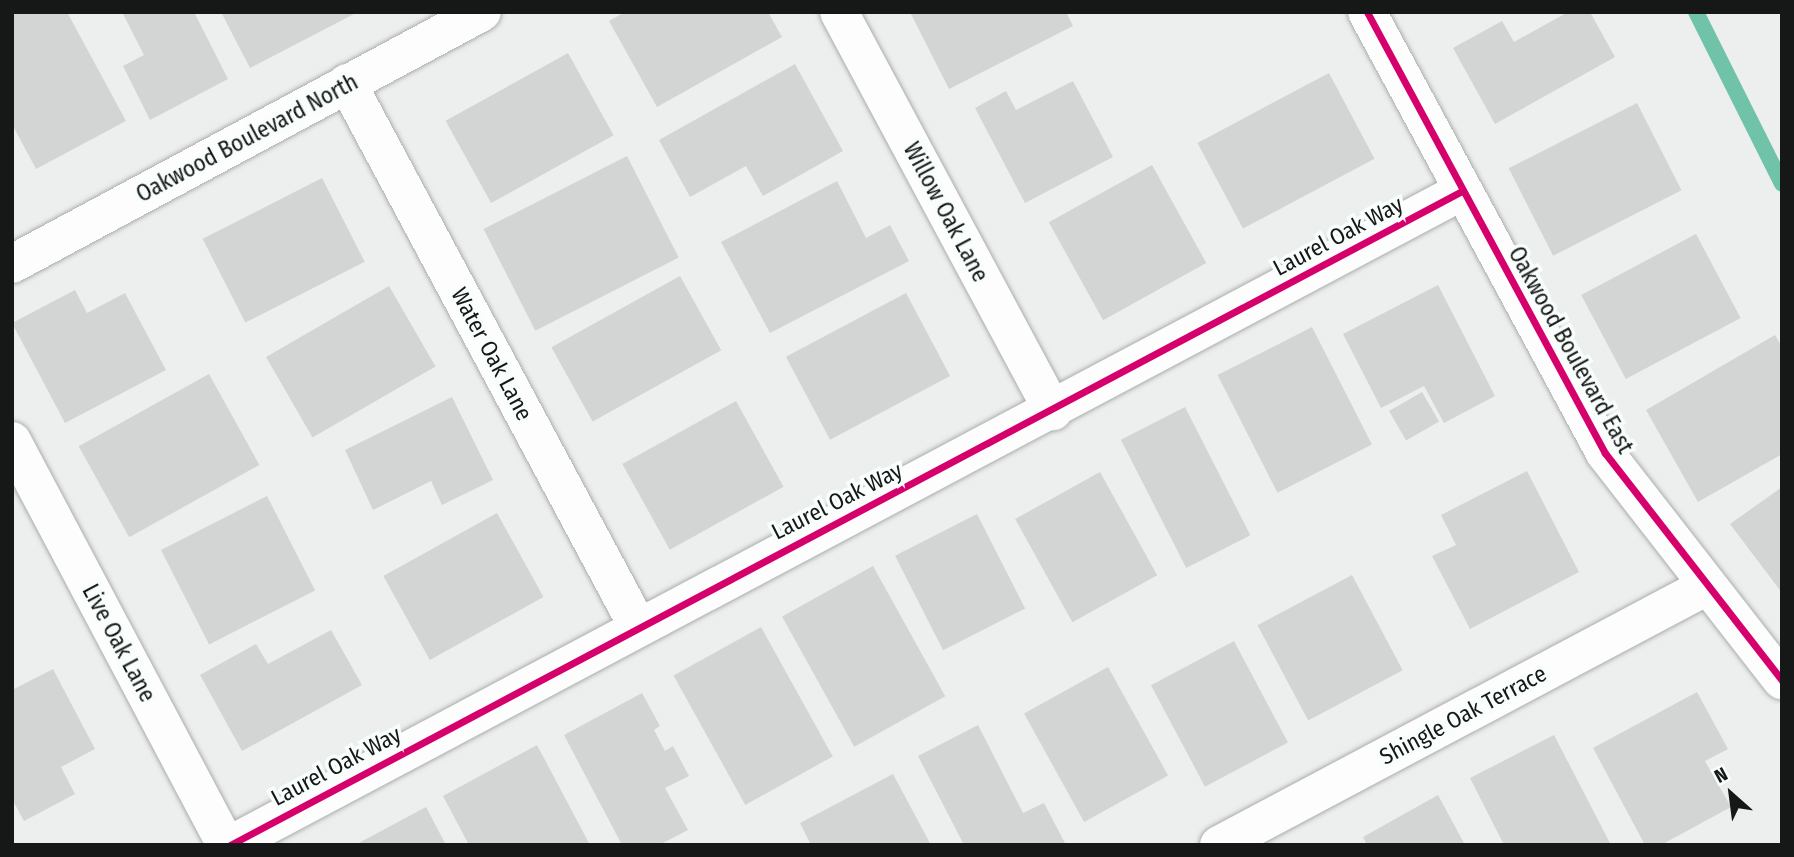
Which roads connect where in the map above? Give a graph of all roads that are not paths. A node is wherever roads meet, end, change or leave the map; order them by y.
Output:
1 (482, 12) edge
2 (839, 12) edge
3 (1367, 12) edge
4 (347, 83) junction
5 (1462, 191) junction
6 (12, 264) edge
7 (1053, 411) junction
8 (12, 442) edge
9 (1707, 586) junction
10 (637, 625) junction
11 (1782, 680) edge
12 (228, 845) edge
13 (1219, 845) edge

1 - 4 street, Oakwood Boulevard North
2 - 7 street, Willow Oak Lane
3 - 5 street, Oakwood Boulevard East
4 - 6 street, Oakwood Boulevard North
4 - 10 street, Water Oak Lane
5 - 7 street, Laurel Oak Way
5 - 9 street, Oakwood Boulevard East
7 - 10 street, Laurel Oak Way
8 - 12 street, Live Oak Lane
9 - 11 street, Oakwood Boulevard East
9 - 13 street, Shingle Oak Terrace
10 - 12 street, Laurel Oak Way

